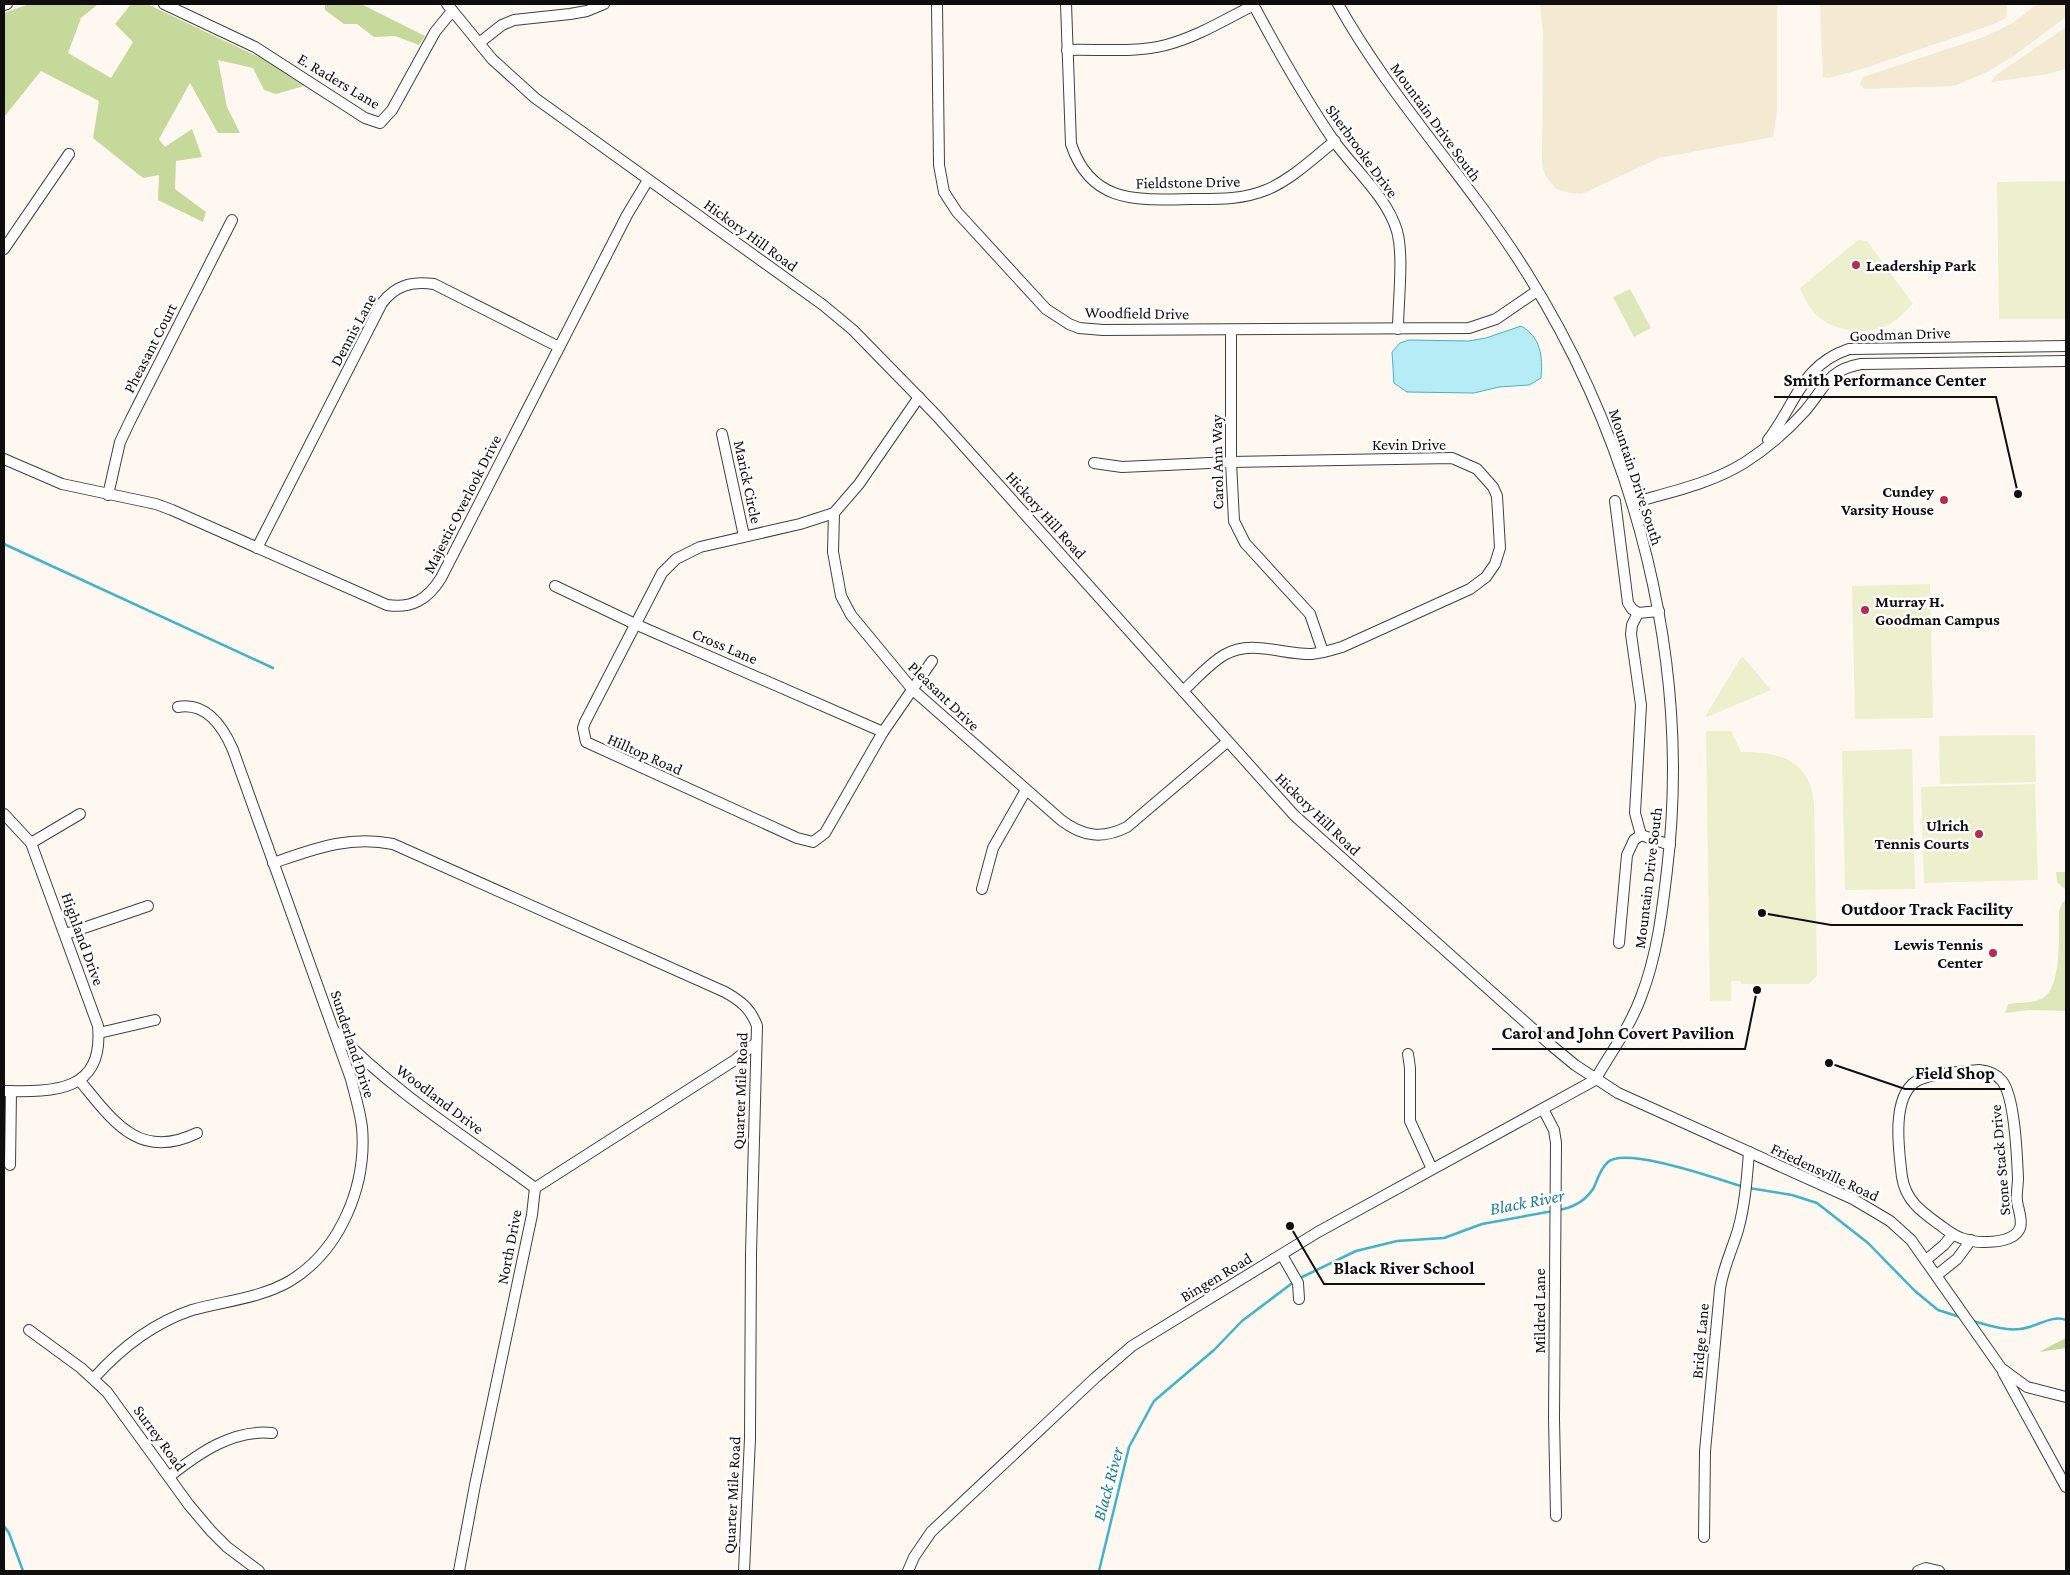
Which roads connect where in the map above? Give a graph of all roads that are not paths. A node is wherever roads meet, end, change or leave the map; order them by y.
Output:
1 (164, 4) edge
2 (604, 4) edge
3 (937, 4) edge
4 (1066, 4) edge
5 (1253, 4) edge
6 (1338, 4) edge
7 (450, 7) edge
8 (479, 43) junction
9 (1067, 50) junction
10 (1334, 141) junction
11 (69, 154) dead end
12 (648, 180) junction
13 (232, 220) dead end
14 (4, 249) edge
15 (1537, 291) junction
16 (1398, 329) junction
17 (1231, 330) junction
18 (2066, 346) edge
19 (559, 348) junction
20 (2066, 361) edge
21 (919, 397) junction
22 (722, 434) dead end
23 (1756, 454) junction
24 (4, 459) edge
25 (1231, 462) junction
26 (1094, 463) dead end
27 (108, 495) junction
28 (1615, 502) dead end
29 (1632, 503) junction
30 (834, 512) junction
31 (744, 536) junction
32 (257, 548) junction
33 (555, 586) dead end
34 (1659, 611) junction
35 (1638, 613) junction
36 (635, 624) junction
37 (1324, 652) junction
38 (932, 661) dead end
39 (912, 690) junction
40 (1183, 691) junction
41 (178, 707) dead end
42 (883, 732) junction
43 (1226, 742) junction
44 (1026, 790) junction
45 (4, 814) edge
46 (80, 814) dead end
47 (1641, 835) junction
48 (31, 843) junction
49 (1670, 845) junction
50 (273, 863) junction
51 (982, 889) dead end
52 (148, 906) dead end
53 (66, 934) junction
54 (1619, 943) dead end
55 (155, 1020) dead end
56 (332, 1027) junction
57 (99, 1032) junction
58 (756, 1043) junction
59 (1408, 1054) dead end
60 (1595, 1080) junction
61 (80, 1081) junction
62 (7, 1091) edge
63 (1543, 1109) junction
64 (197, 1133) dead end
65 (1749, 1152) junction
66 (10, 1165) dead end
67 (1432, 1169) junction
68 (535, 1188) junction
69 (1953, 1234) junction
70 (1972, 1240) junction
71 (1282, 1254) junction
72 (1926, 1260) junction
73 (1937, 1275) junction
74 (1299, 1299) dead end
75 (30, 1330) dead end
76 (2001, 1368) junction
77 (94, 1378) junction
78 (2022, 1384) junction
79 (2066, 1398) edge
80 (2019, 1402) junction
81 (272, 1433) dead end
82 (170, 1476) junction
83 (2066, 1487) edge
84 (1556, 1516) dead end
85 (1704, 1537) dead end
86 (259, 1571) edge
87 (460, 1571) edge
88 (744, 1571) edge
89 (908, 1571) edge
90 (1918, 1571) edge
91 (1939, 1571) edge

1 - 7 street, E. Raders Lane
2 - 8 street
3 - 17 street, Woodfield Drive
4 - 9 street, Fieldstone Drive
5 - 9 street
5 - 10 street, Sherbrooke Drive
6 - 15 street, Mountain Drive South
7 - 8 street, Hickory Hill Road
8 - 12 street, Hickory Hill Road
9 - 10 street, Fieldstone Drive
10 - 16 street, Sherbrooke Drive
11 - 14 street
12 - 19 street, Majestic Overlook Drive
12 - 21 street, Hickory Hill Road
13 - 27 street, Pheasant Court
15 - 16 street, Woodfield Drive
15 - 29 street, Mountain Drive South
16 - 17 street, Woodfield Drive
17 - 25 street, Carol Ann Way
18 - 23 street, Goodman Drive
19 - 32 street, Majestic Overlook Drive
19 - 32 street, Dennis Lane
20 - 23 street, Goodman Drive
21 - 30 street
21 - 40 street, Hickory Hill Road
22 - 31 street, Marick Circle
23 - 29 street, Goodman Drive
24 - 27 street, Majestic Overlook Drive
25 - 26 street, Kevin Drive
25 - 37 street, Carol Ann Way
25 - 37 street, Kevin Drive
27 - 32 street, Majestic Overlook Drive
28 - 35 street
29 - 34 street, Mountain Drive South
30 - 31 street, Hilltop Road
30 - 39 street, Pleasant Drive
31 - 36 street, Hilltop Road
33 - 36 street, Cross Lane
34 - 35 street
34 - 49 street, Mountain Drive South
35 - 47 street
36 - 42 street, Cross Lane
36 - 42 street, Hilltop Road
37 - 40 street, Kevin Drive
38 - 39 street, Hilltop Road
39 - 42 street, Hilltop Road
39 - 44 street, Pleasant Drive
40 - 43 street, Hickory Hill Road
41 - 50 street, Sunderland Drive
43 - 44 street, Pleasant Drive
43 - 60 street, Hickory Hill Road
44 - 51 street
45 - 48 street, Highland Drive
46 - 48 street
47 - 49 street
47 - 54 street
48 - 53 street, Highland Drive
49 - 60 street, Mountain Drive South
50 - 56 street, Sunderland Drive
50 - 58 street, Quarter Mile Road
52 - 53 street
53 - 57 street, Highland Drive
55 - 57 street
56 - 68 street, Woodland Drive
56 - 77 street, Sunderland Drive
57 - 61 street, Highland Drive
58 - 68 street
58 - 88 street, Quarter Mile Road
59 - 67 street
60 - 63 street, Bingen Road
60 - 65 street, Friedensville Road
61 - 62 street
61 - 64 street
62 - 66 street
63 - 67 street, Bingen Road
63 - 84 street, Mildred Lane
65 - 72 street, Friedensville Road
65 - 85 street, Bridge Lane
67 - 71 street, Bingen Road
68 - 87 street, North Drive
69 - 70 street, Stone Stack Drive
69 - 70 street, Stone Stack Drive
69 - 72 street
70 - 73 street
71 - 74 street
71 - 89 street, Bingen Road
72 - 73 street, Friedensville Road
73 - 76 street, Friedensville Road
75 - 77 street, Surrey Road
76 - 78 street, Friedensville Road
76 - 80 street
77 - 82 street, Surrey Road
78 - 79 street, Friedensville Road
78 - 80 street
80 - 83 street
81 - 82 street
82 - 86 street, Surrey Road
90 - 91 street

